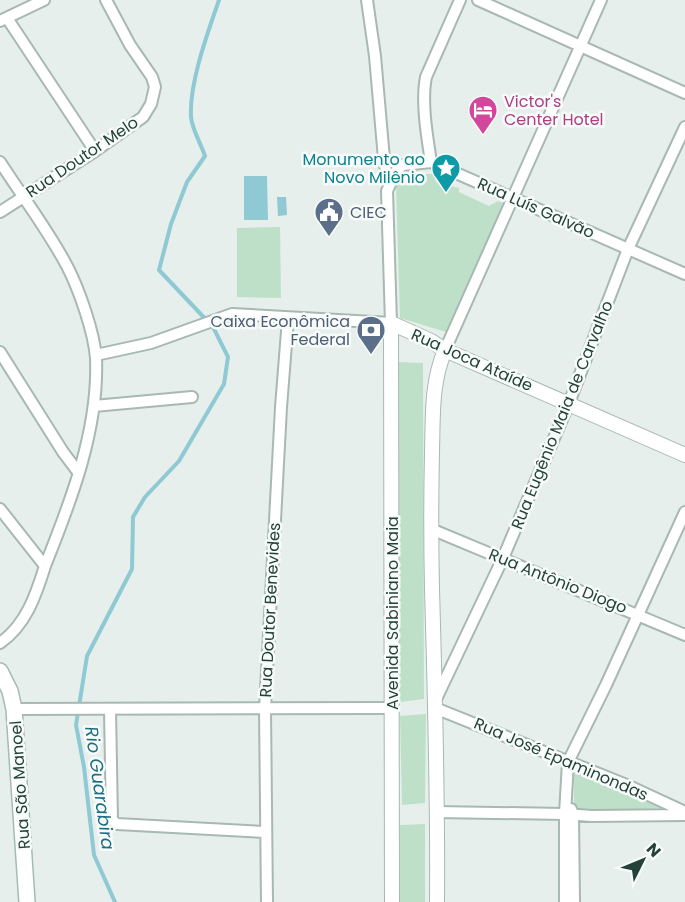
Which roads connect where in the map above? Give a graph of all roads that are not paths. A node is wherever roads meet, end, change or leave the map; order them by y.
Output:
1 (44, 0) edge
2 (106, 0) edge
3 (367, 0) edge
4 (460, 0) edge
5 (478, 0) edge
6 (601, 0) edge
7 (4, 19) edge
8 (580, 47) junction
9 (685, 93) edge
10 (685, 127) edge
11 (95, 151) junction
12 (0, 162) edge
13 (431, 162) junction
14 (391, 180) junction
15 (22, 197) junction
16 (512, 197) junction
17 (0, 212) edge
18 (628, 249) junction
19 (685, 274) edge
20 (288, 319) junction
21 (391, 323) junction
22 (445, 350) junction
23 (0, 352) edge
24 (96, 355) junction
25 (192, 398) dead end
26 (569, 403) junction
27 (94, 406) junction
28 (685, 455) edge
29 (78, 472) junction
30 (0, 509) edge
31 (685, 512) edge
32 (431, 529) junction
33 (503, 558) junction
34 (45, 566) junction
35 (638, 614) junction
36 (685, 635) edge
37 (0, 643) edge
38 (0, 671) edge
39 (435, 704) junction
40 (392, 708) junction
41 (14, 709) junction
42 (265, 709) junction
43 (110, 710) junction
44 (568, 762) junction
45 (436, 812) junction
46 (569, 814) junction
47 (685, 814) edge
48 (265, 832) junction
49 (27, 902) edge
50 (267, 902) edge
51 (392, 902) edge
52 (437, 902) edge
53 (565, 902) edge
54 (574, 902) edge

1 - 7 street
2 - 11 street, Rua Doutor Melo
3 - 14 street
4 - 13 street
5 - 8 street
6 - 8 street
7 - 11 street
8 - 9 street
8 - 16 street
10 - 18 street, Rua Eugênio Maia de Carvalho
11 - 15 street, Rua Doutor Melo
12 - 15 street
13 - 14 street
13 - 16 street, Rua Luís Galvão
14 - 21 street
15 - 17 street, Rua Doutor Melo
15 - 24 street
16 - 18 street, Rua Luís Galvão
16 - 22 street
18 - 19 street, Rua Luís Galvão
18 - 26 street, Rua Eugênio Maia de Carvalho
20 - 21 street, Rua Joca Ataíde
20 - 24 street, Rua Joca Ataíde
20 - 42 street, Rua Doutor Benevides
21 - 22 street, Rua Joca Ataíde
21 - 40 street, Avenida Sabiniano Maia
22 - 26 street, Rua Joca Ataíde
22 - 32 street
23 - 29 street
24 - 27 street
25 - 27 street
26 - 28 street, Rua Joca Ataíde
26 - 33 street, Rua Eugênio Maia de Carvalho
27 - 29 street
29 - 34 street
30 - 34 street
31 - 35 street
32 - 33 street, Rua Antônio Diogo
32 - 39 street
33 - 35 street, Rua Antônio Diogo
33 - 39 street, Rua Eugênio Maia de Carvalho
34 - 37 street
35 - 36 street, Rua Antônio Diogo
35 - 44 street
38 - 41 main road, Rua São Manoel
39 - 44 street, Rua José Epaminondas
39 - 45 street
40 - 42 street
40 - 51 street, Avenida Sabiniano Maia
41 - 43 street
41 - 49 main road, Rua São Manoel
42 - 43 street
42 - 48 street, Rua Doutor Benevides
43 - 48 street
44 - 46 street
44 - 47 street, Rua José Epaminondas
45 - 46 street
45 - 52 street
46 - 47 street
46 - 53 street
46 - 54 street
48 - 50 street, Rua Doutor Benevides

